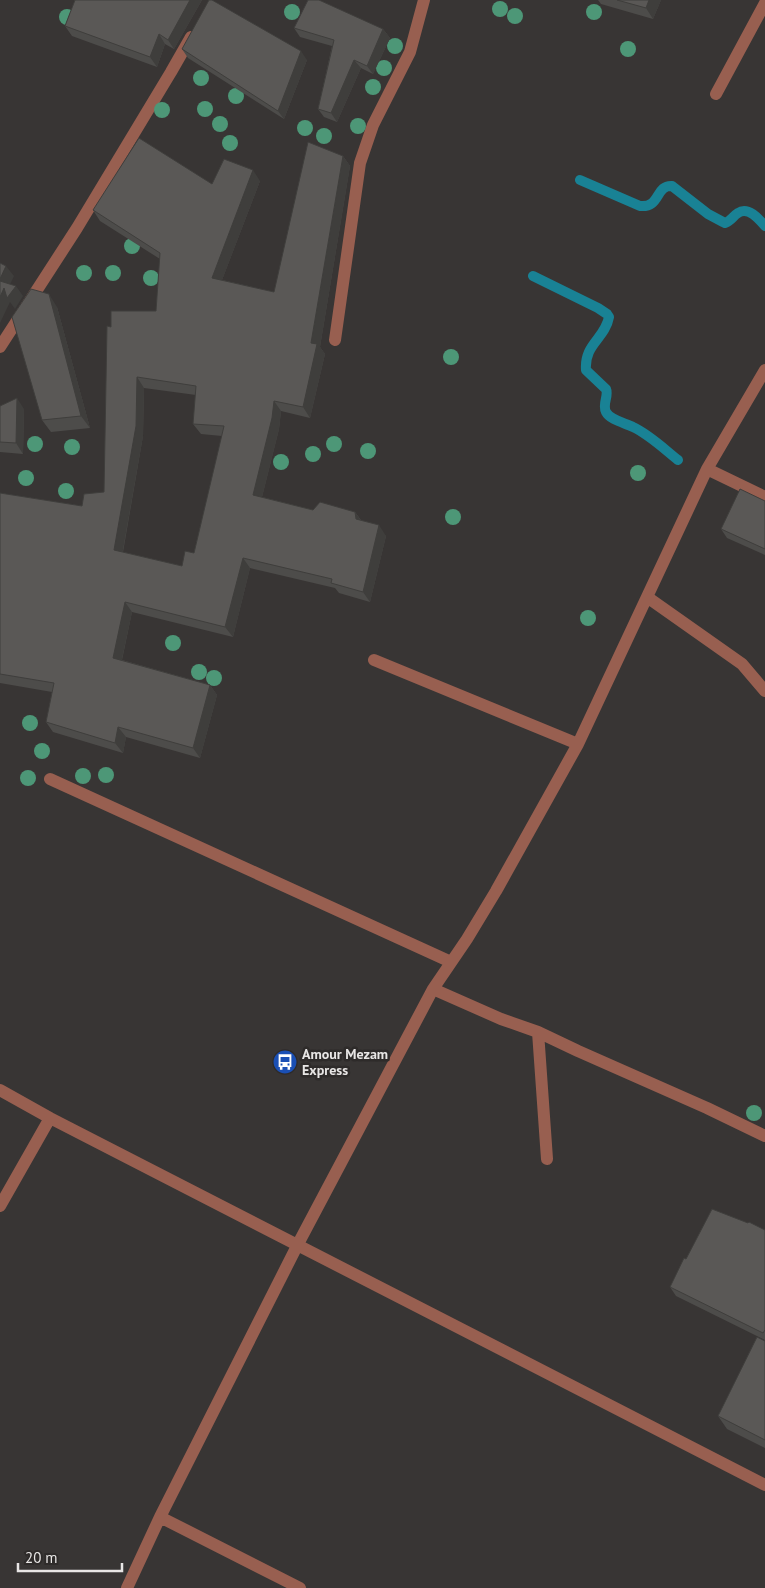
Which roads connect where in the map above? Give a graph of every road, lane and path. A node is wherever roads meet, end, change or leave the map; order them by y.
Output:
1 (424, 0) edge
2 (765, 3) edge
3 (198, 24) edge
4 (716, 94) dead end
5 (335, 340) dead end
6 (0, 348) edge
7 (765, 370) edge
8 (707, 469) junction
9 (765, 497) edge
10 (647, 597) junction
11 (374, 660) dead end
12 (765, 691) edge
13 (578, 744) junction
14 (50, 779) dead end
15 (451, 962) junction
16 (433, 989) junction
17 (538, 1032) junction
18 (0, 1090) edge
19 (50, 1118) junction
20 (765, 1136) edge
21 (547, 1158) dead end
22 (0, 1206) edge
23 (298, 1244) junction
24 (765, 1485) edge
25 (160, 1517) junction
26 (127, 1588) edge
27 (300, 1588) edge

1 - 5 street
2 - 4 street
3 - 6 street
7 - 8 street
8 - 9 street
8 - 10 street
10 - 12 street
10 - 13 street
11 - 13 street
13 - 15 street
14 - 15 street
15 - 16 street
16 - 17 street
16 - 23 street
17 - 20 street
17 - 21 street
18 - 19 street
19 - 22 street
19 - 23 street
23 - 24 street
23 - 25 street
25 - 26 street
25 - 27 street

